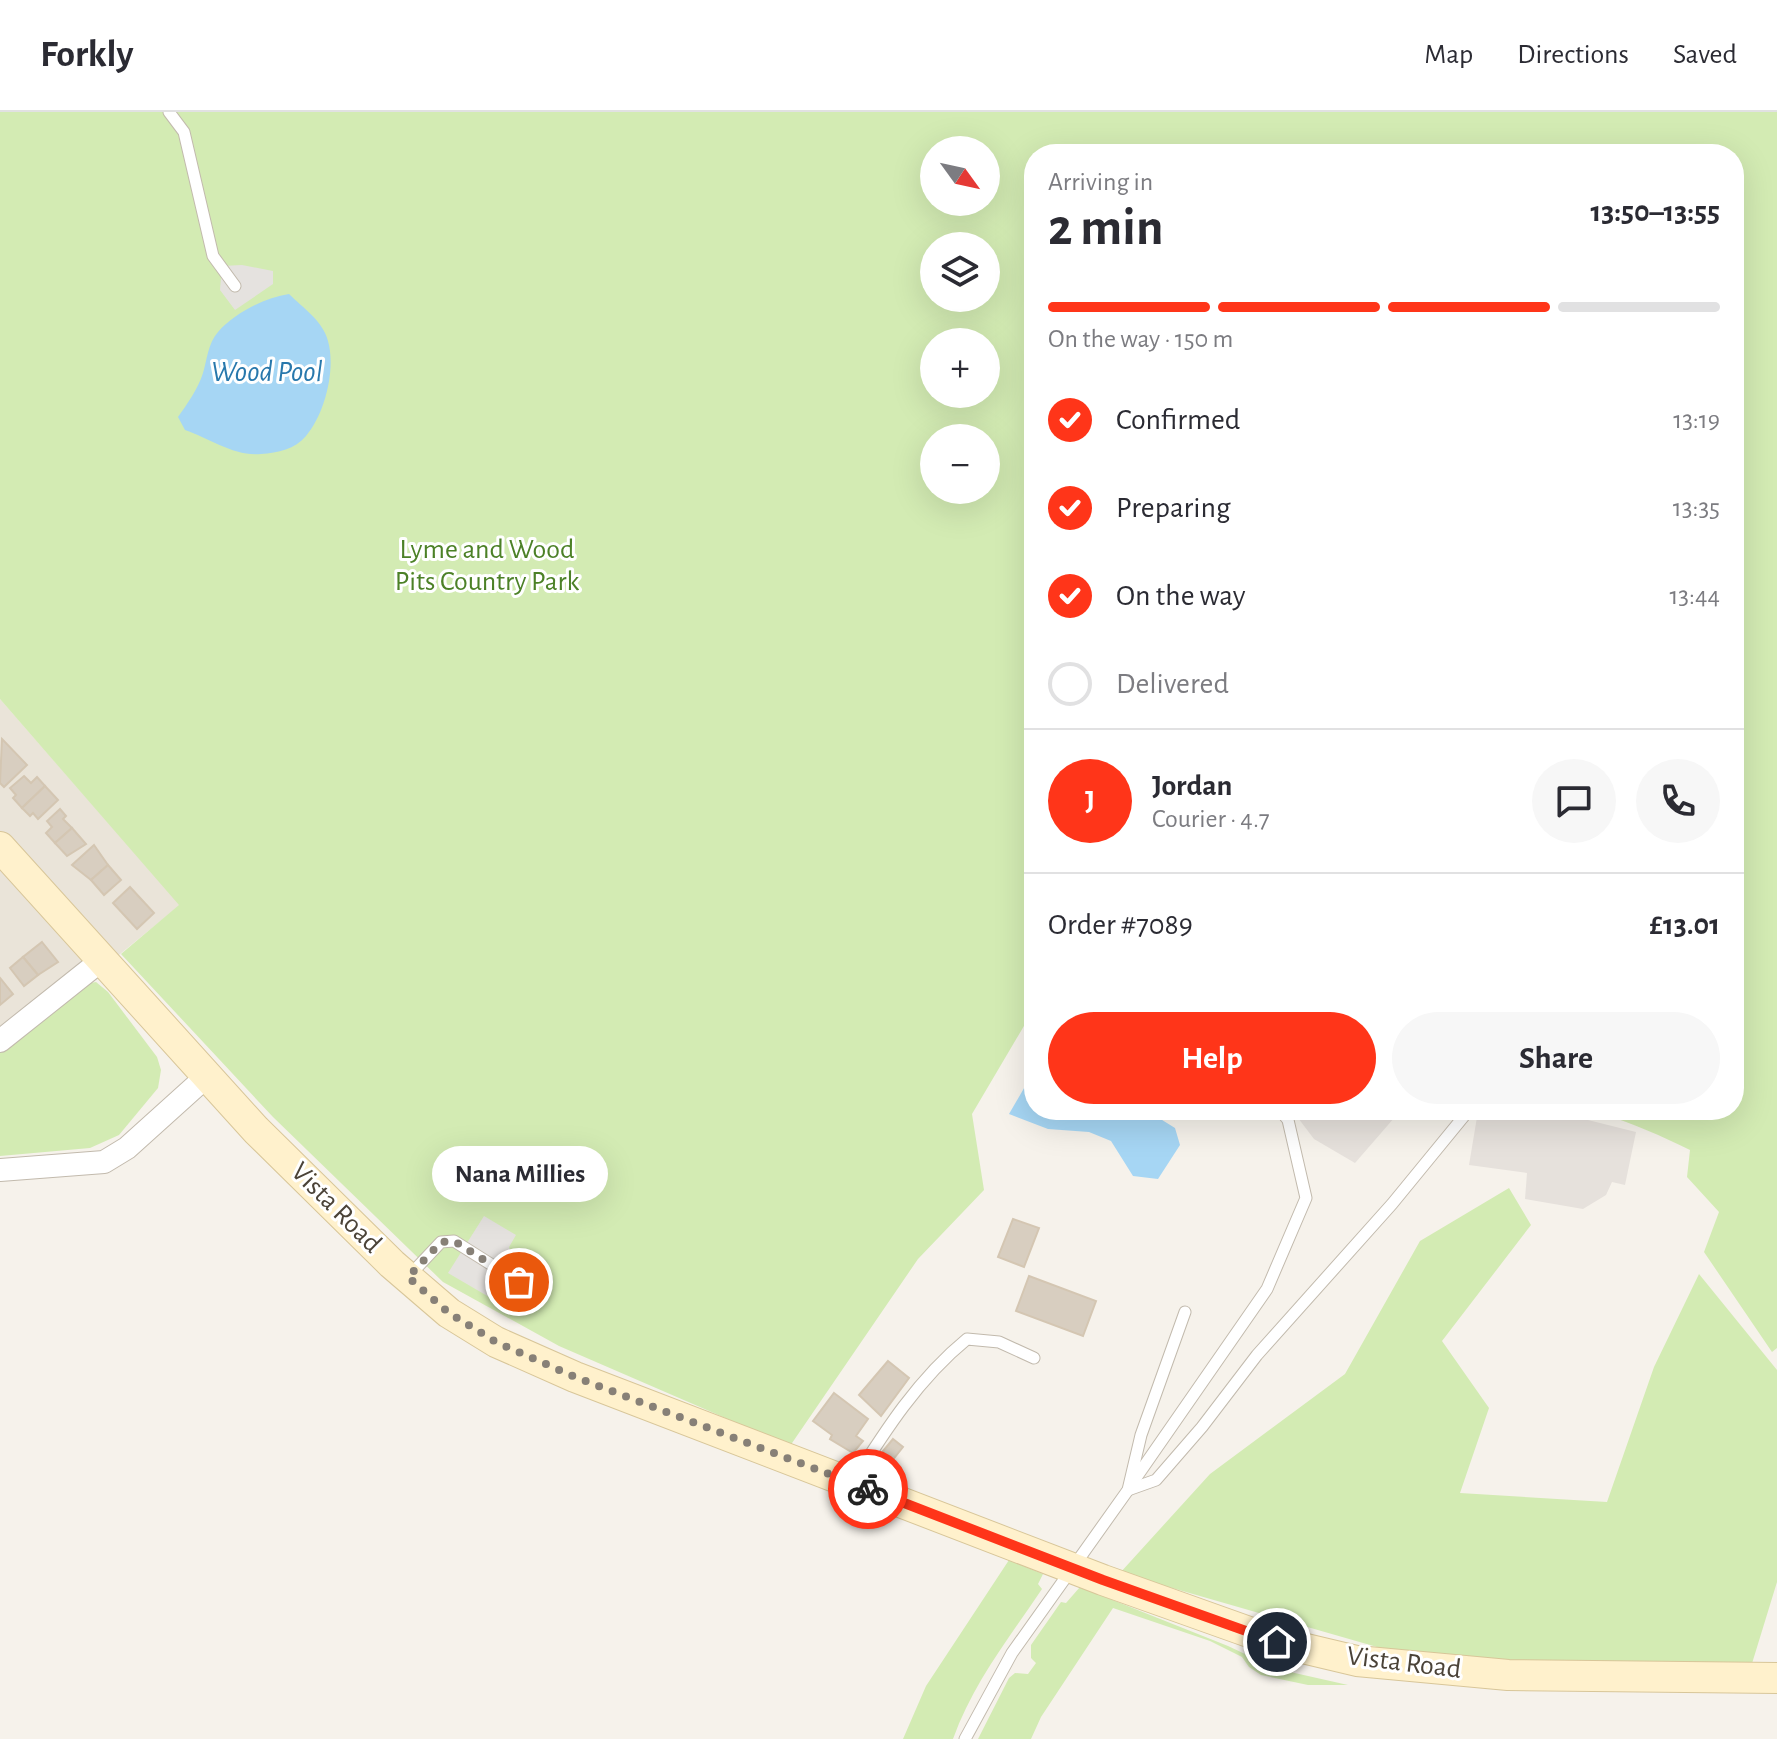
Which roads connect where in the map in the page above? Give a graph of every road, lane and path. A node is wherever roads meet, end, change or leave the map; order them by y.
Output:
1 (169, 112) edge
2 (235, 286) dead end
3 (0, 847) edge
4 (103, 959) junction
5 (0, 1041) edge
6 (208, 1075) junction
7 (1288, 1120) edge
8 (1461, 1120) edge
9 (0, 1170) edge
10 (408, 1277) junction
11 (519, 1282) dead end
12 (1185, 1312) dead end
13 (1034, 1358) dead end
14 (851, 1483) junction
15 (1128, 1490) junction
16 (1070, 1568) junction
17 (1777, 1678) edge
18 (965, 1739) edge

1 - 2 lane
3 - 4 main road, Vista Road
4 - 5 street
4 - 6 main road, Vista Road
6 - 9 street
6 - 10 main road, Vista Road
7 - 15 lane
8 - 15 lane
10 - 11 lane
10 - 14 main road, Vista Road
12 - 15 lane
13 - 14 lane
14 - 16 main road, Vista Road
15 - 16 lane
16 - 17 main road, Vista Road
16 - 18 lane

